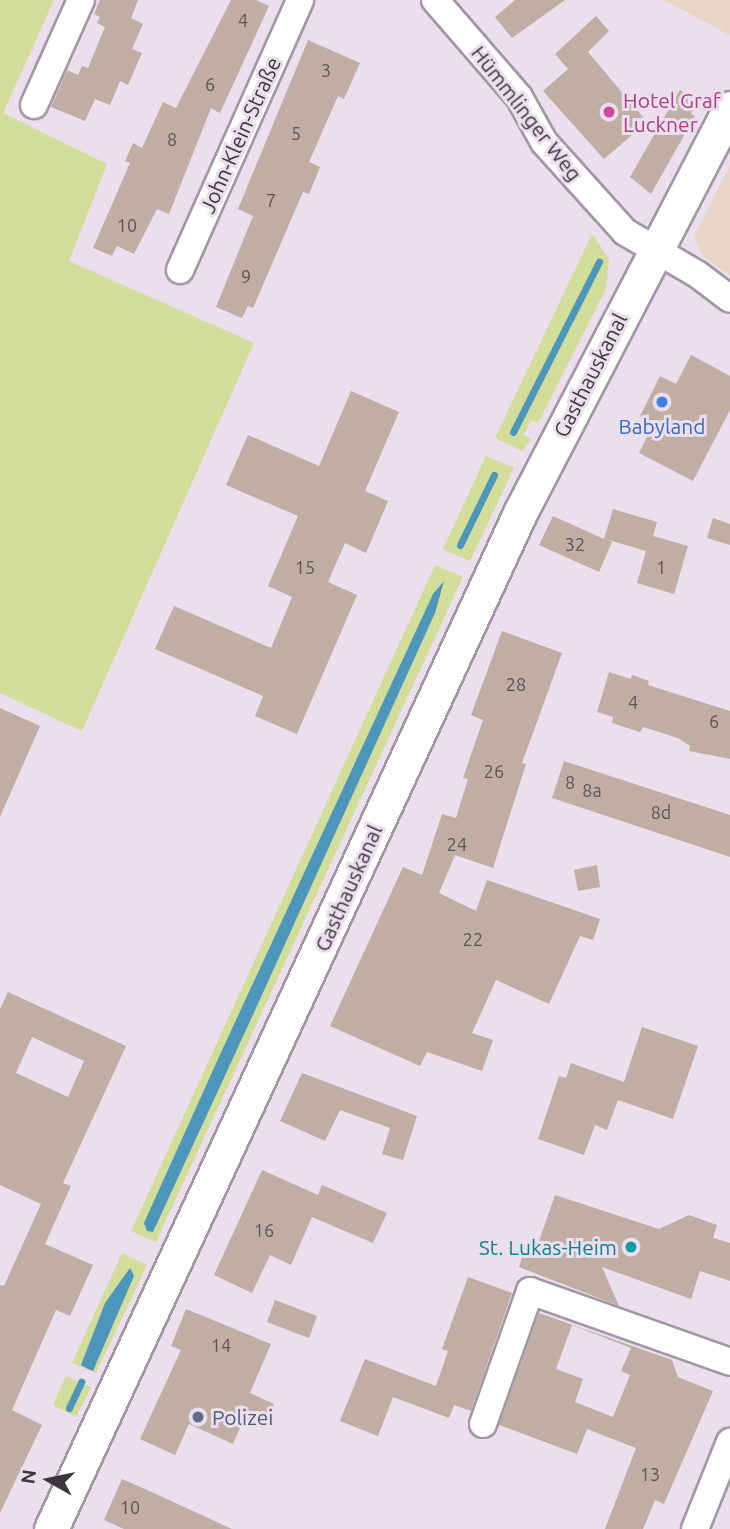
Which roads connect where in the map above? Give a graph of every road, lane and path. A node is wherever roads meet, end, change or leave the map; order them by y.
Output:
1 (81, 0) edge
2 (300, 0) edge
3 (435, 0) edge
4 (34, 105) dead end
5 (730, 108) edge
6 (654, 251) junction
7 (180, 270) dead end
8 (730, 299) edge
9 (730, 1363) edge
10 (482, 1423) dead end
11 (730, 1442) edge
12 (51, 1529) edge
13 (695, 1529) edge

1 - 4 street
2 - 7 street, John-Klein-Straße
3 - 6 street, Hümmlinger Weg
5 - 6 street, Gasthauskanal
6 - 8 street, Hümmlinger Weg
6 - 12 street, Gasthauskanal
9 - 10 street
11 - 13 street

